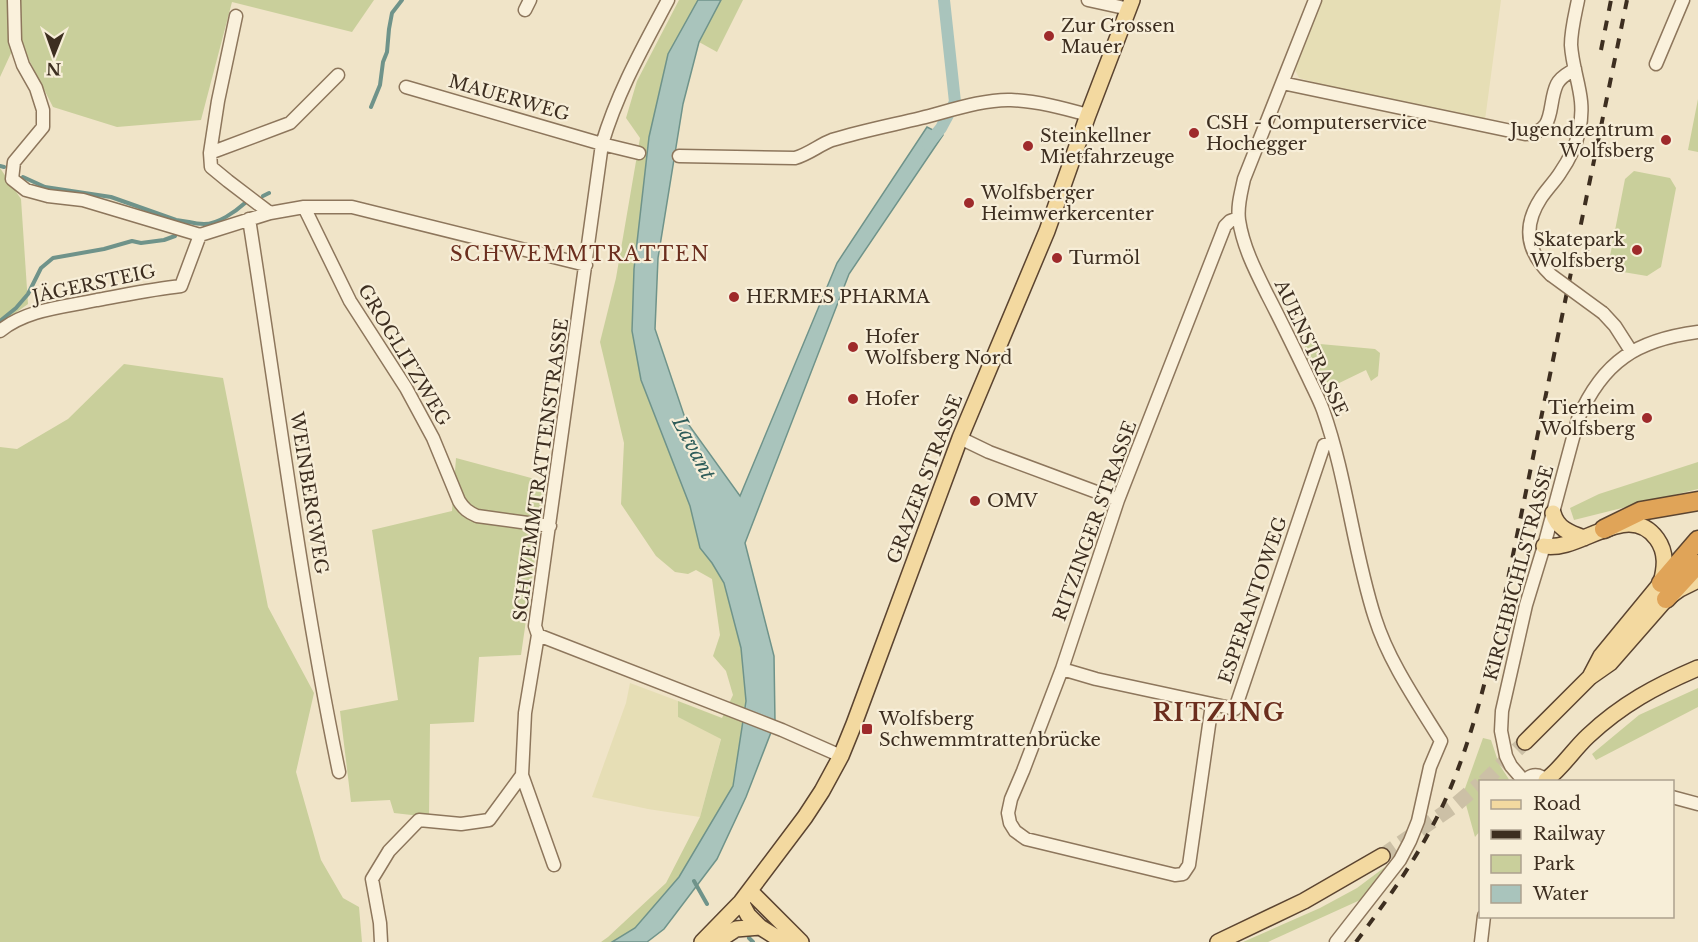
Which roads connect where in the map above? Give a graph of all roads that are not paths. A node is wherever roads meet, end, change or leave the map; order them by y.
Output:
1 (14, 0) edge
2 (668, 0) edge
3 (1088, 0) edge
4 (1315, 0) edge
5 (1578, 0) edge
6 (1683, 0) edge
7 (1130, 4) edge
8 (236, 16) dead end
9 (1656, 64) dead end
10 (1575, 69) junction
11 (338, 75) dead end
12 (1282, 83) junction
13 (406, 87) dead end
14 (1088, 115) junction
15 (602, 144) junction
16 (210, 153) junction
17 (639, 153) dead end
18 (679, 156) dead end
19 (304, 207) junction
20 (270, 213) junction
21 (1238, 218) junction
22 (249, 219) junction
23 (200, 235) junction
24 (586, 266) junction
25 (0, 331) edge
26 (1698, 332) edge
27 (1631, 351) junction
28 (960, 438) junction
29 (1332, 442) junction
30 (1119, 500) junction
31 (1698, 501) edge
32 (1553, 513) junction
33 (550, 526) junction
34 (1604, 529) junction
35 (1584, 538) junction
36 (1698, 540) edge
37 (1544, 546) junction
38 (1698, 564) edge
39 (1698, 579) edge
40 (1663, 591) junction
41 (538, 635) junction
42 (1698, 668) edge
43 (1062, 669) junction
44 (1212, 704) junction
45 (1525, 742) tunnel mouth
46 (841, 756) junction
47 (1565, 762) junction
48 (339, 772) dead end
49 (522, 775) junction
50 (1523, 780) edge
51 (1525, 780) edge
52 (1545, 780) edge
53 (1548, 780) edge
54 (1564, 780) edge
55 (1674, 798) edge
56 (1698, 804) edge
57 (1026, 839) joint
58 (1382, 856) tunnel mouth
59 (554, 866) dead end
60 (745, 896) junction
61 (1484, 918) edge
62 (760, 927) junction
63 (381, 942) edge
64 (702, 942) edge
65 (716, 942) edge
66 (784, 942) edge
67 (801, 942) edge
68 (1218, 942) edge
69 (1336, 942) edge
70 (1481, 942) edge

1 - 23 street
2 - 15 street, SCHWEMMTRATTENSTRASSE
3 - 7 street
4 - 12 street, AUENSTRASSE
5 - 10 street
6 - 9 street
7 - 14 main road, GRAZER STRASSE
8 - 16 street
10 - 12 street
10 - 27 street, bridge
11 - 16 street
12 - 21 street, AUENSTRASSE
13 - 15 street, MAUERWEG
14 - 18 street
14 - 28 main road, GRAZER STRASSE
15 - 17 street, MAUERWEG
15 - 24 street, SCHWEMMTRATTENSTRASSE
16 - 20 street
19 - 20 street
19 - 24 street
19 - 33 street, GROGLITZWEG
20 - 22 street
21 - 29 street, AUENSTRASSE
21 - 30 street, RITZINGER STRASSE
22 - 23 street
22 - 48 street, WEINBERGWEG
23 - 25 street, JÄGERSTEIG
24 - 33 street, SCHWEMMTRATTENSTRASSE
26 - 27 street, KIRCHBICHLSTRASSE
27 - 32 street, KIRCHBICHLSTRASSE
28 - 30 street
28 - 46 main road, GRAZER STRASSE
29 - 44 street, ESPERANTOWEG
29 - 69 street, AUENSTRASSE
30 - 43 street, RITZINGER STRASSE
31 - 34 highway
32 - 35 main road
32 - 37 street, KIRCHBICHLSTRASSE
33 - 41 street, SCHWEMMTRATTENSTRASSE
34 - 35 main road
34 - 40 main road
35 - 37 main road
36 - 40 highway
37 - 50 street, KIRCHBICHLSTRASSE
38 - 40 highway
39 - 40 main road
40 - 45 main road
41 - 46 street, SCHWEMMTRATTENSTRASSE
41 - 49 street
42 - 47 main road
43 - 44 street
43 - 57 street, RITZINGER STRASSE
44 - 57 street, ESPERANTOWEG
46 - 60 main road, GRAZER STRASSE
47 - 53 main road
47 - 54 main road
49 - 59 street
49 - 63 street
51 - 52 street
55 - 56 street
58 - 68 main road
60 - 62 main road
60 - 64 main road, GRAZER STRASSE
60 - 67 main road
61 - 70 street
62 - 65 main road
62 - 66 main road

